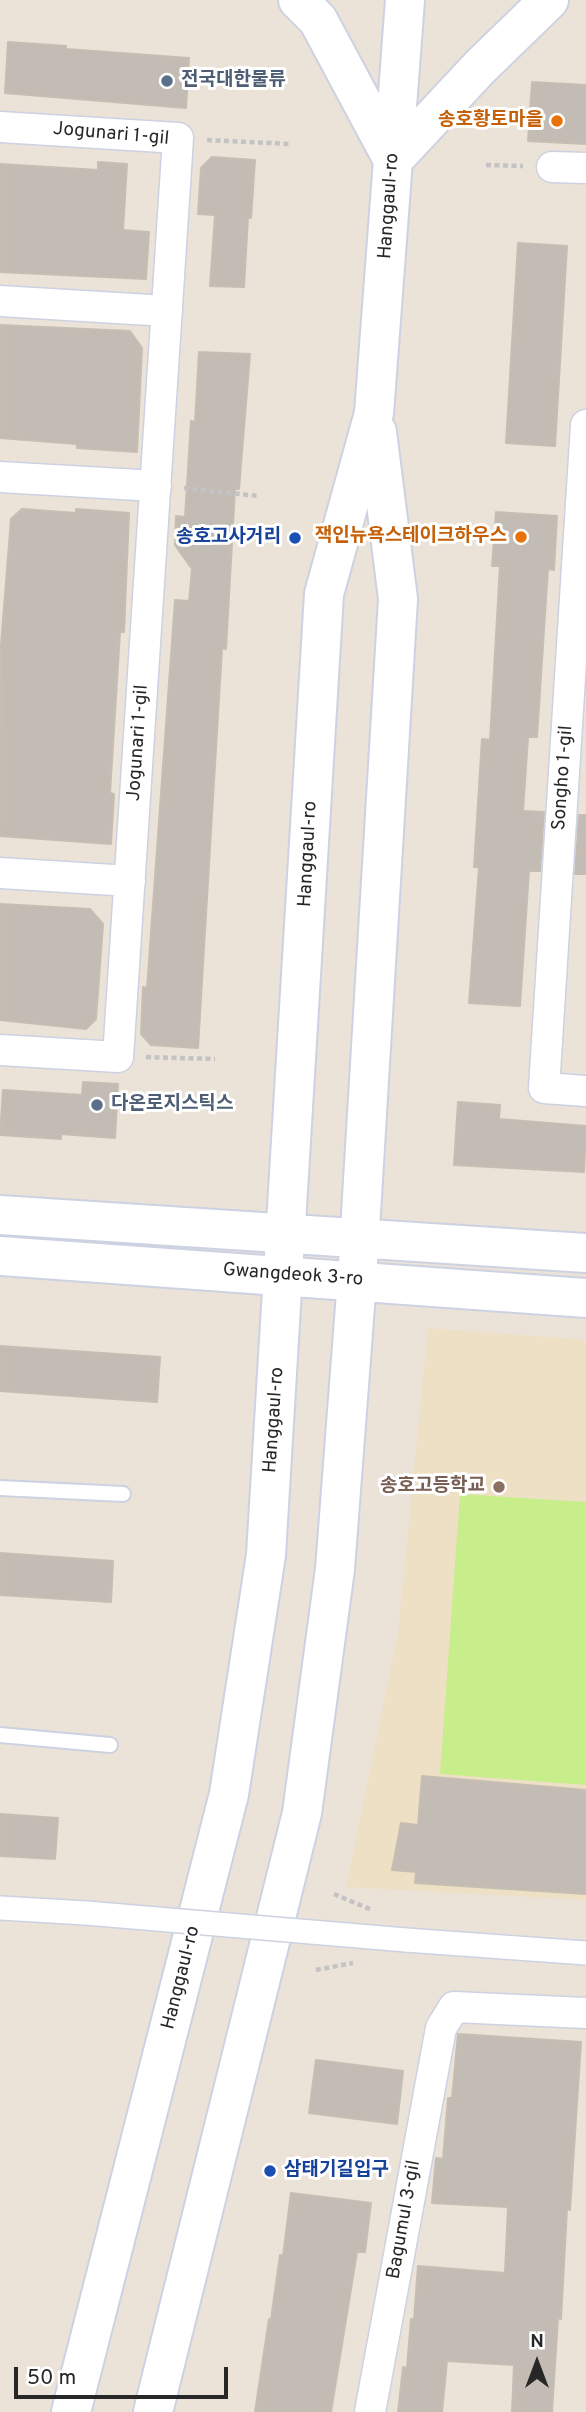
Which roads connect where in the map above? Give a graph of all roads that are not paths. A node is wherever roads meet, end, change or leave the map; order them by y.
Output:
1 (298, 0) edge
2 (405, 0) edge
3 (550, 0) edge
4 (0, 127) edge
5 (393, 160) junction
6 (552, 167) road end
7 (586, 168) edge
8 (0, 301) edge
9 (167, 311) junction
10 (374, 413) junction
11 (586, 425) edge
12 (0, 477) edge
13 (156, 486) junction
14 (580, 632) edge
15 (0, 873) edge
16 (130, 881) junction
17 (0, 1050) edge
18 (586, 1091) edge
19 (0, 1215) edge
20 (287, 1234) junction
21 (358, 1240) junction
22 (586, 1253) edge
23 (0, 1256) edge
24 (285, 1275) junction
25 (357, 1280) junction
26 (586, 1297) edge
27 (0, 1488) edge
28 (122, 1494) dead end
29 (0, 1735) edge
30 (110, 1745) dead end
31 (0, 1908) edge
32 (586, 1953) edge
33 (586, 2012) edge
34 (71, 2412) edge
35 (153, 2412) edge
36 (370, 2412) edge

1 - 5 main road
2 - 5 main road, Hanggaul-ro
3 - 5 main road
4 - 9 street, Jogunari 1-gil
5 - 10 main road, Hanggaul-ro
6 - 7 street
8 - 9 street
9 - 13 street, Jogunari 1-gil
10 - 20 main road, Hanggaul-ro
10 - 21 main road, Hanggaul-ro
11 - 14 street, Songho 1-gil
12 - 13 street
13 - 16 street, Jogunari 1-gil
14 - 18 street, Songho 1-gil
15 - 16 street
16 - 17 street, Jogunari 1-gil
19 - 20 main road
20 - 21 main road
20 - 24 main road, Hanggaul-ro
21 - 22 main road
21 - 25 main road, Hanggaul-ro
23 - 24 main road, Gwangdeok 3-ro
24 - 25 main road, Gwangdeok 3-ro
24 - 34 main road, Hanggaul-ro
25 - 26 main road, Gwangdeok 3-ro
25 - 35 main road, Hanggaul-ro
27 - 28 lane
29 - 30 lane
31 - 32 street, bridge
33 - 36 street, Bagumul 3-gil

